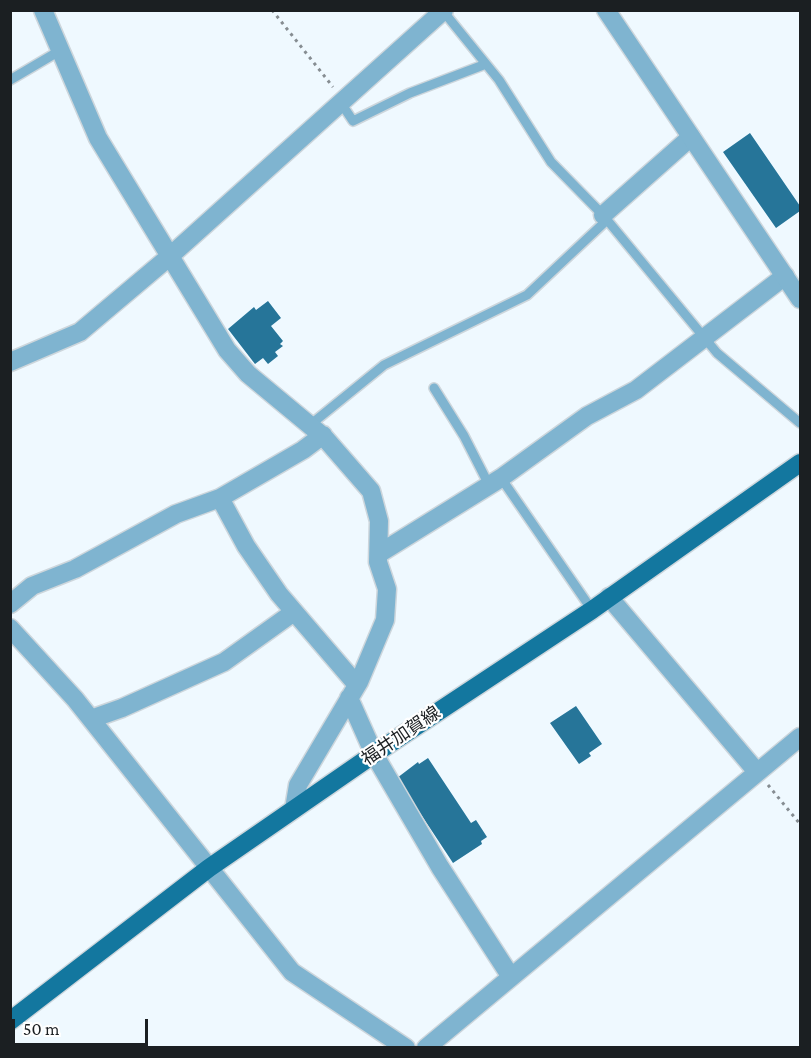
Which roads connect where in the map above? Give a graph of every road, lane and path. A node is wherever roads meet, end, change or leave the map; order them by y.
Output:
1 (272, 10) edge
2 (606, 10) edge
3 (443, 11) edge
4 (49, 13) edge
5 (61, 50) junction
6 (486, 64) junction
7 (10, 80) edge
8 (342, 102) junction
9 (691, 137) junction
10 (605, 217) junction
11 (169, 257) junction
12 (785, 276) junction
13 (801, 299) edge
14 (704, 338) junction
15 (10, 362) edge
16 (434, 388) dead end
17 (801, 423) edge
18 (316, 430) junction
19 (799, 467) edge
20 (495, 482) junction
21 (220, 498) junction
22 (380, 553) junction
23 (609, 597) junction
24 (10, 604) edge
25 (592, 609) junction
26 (294, 612) junction
27 (10, 628) edge
28 (353, 691) junction
29 (91, 719) junction
30 (801, 736) edge
31 (374, 754) junction
32 (757, 772) junction
33 (294, 808) junction
34 (801, 824) edge
35 (209, 868) junction
36 (511, 977) junction
37 (10, 1021) edge
38 (406, 1047) edge
39 (426, 1047) edge

1 - 8 path
2 - 9 street
3 - 6 lane
3 - 8 street
4 - 5 street
5 - 7 lane
5 - 11 street
6 - 8 lane
6 - 10 lane
8 - 11 street
9 - 10 street
9 - 12 street
10 - 14 lane
10 - 18 lane
11 - 15 street
11 - 18 street
12 - 13 street
12 - 14 street
14 - 17 lane
14 - 20 street
16 - 20 lane
18 - 21 street
18 - 22 street
19 - 23 main road, 福井加賀線
20 - 22 street
20 - 25 lane
21 - 24 street
21 - 26 street
22 - 28 street
23 - 25 main road, 福井加賀線
23 - 32 street
25 - 31 main road, 福井加賀線
26 - 28 street
26 - 29 street
27 - 29 street
28 - 31 street
28 - 33 street
29 - 35 street
30 - 32 street
31 - 33 main road, 福井加賀線
31 - 36 street
32 - 34 path
32 - 36 street
33 - 35 main road, 福井加賀線
35 - 37 main road, 福井加賀線
35 - 38 street
36 - 39 street

